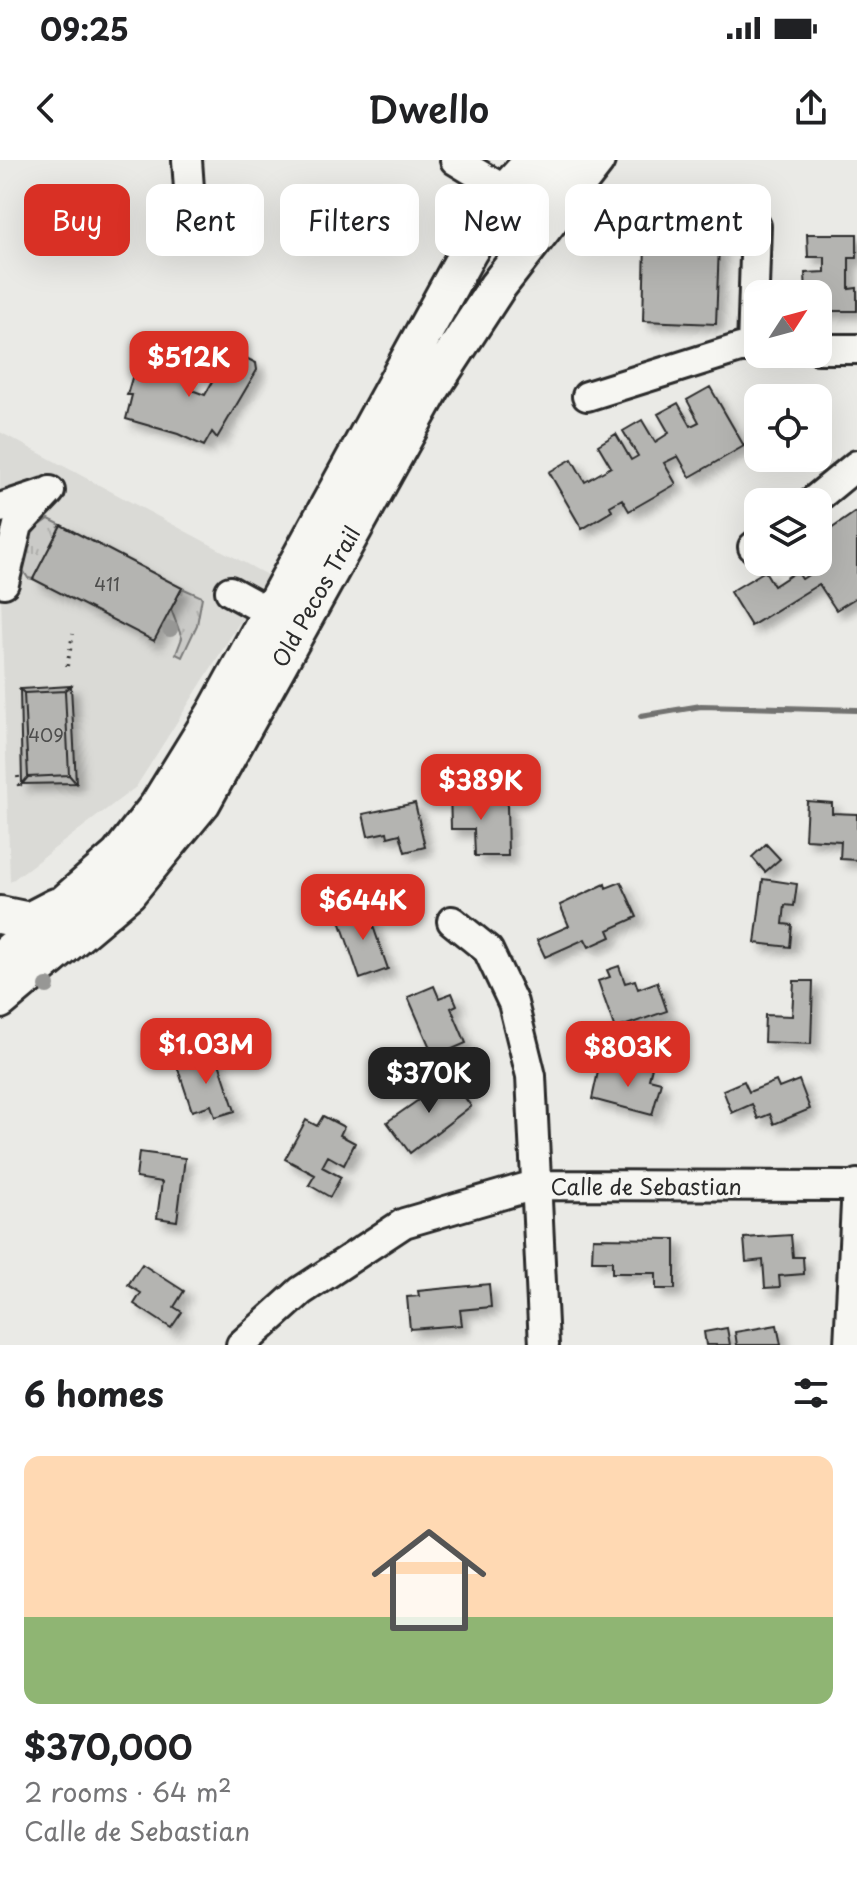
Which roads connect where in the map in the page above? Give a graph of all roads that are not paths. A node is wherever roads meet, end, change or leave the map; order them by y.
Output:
1 (187, 160) edge
2 (455, 160) edge
3 (534, 160) edge
4 (564, 160) edge
5 (596, 160) edge
6 (189, 184) edge
7 (494, 184) edge
8 (512, 184) edge
9 (539, 184) edge
10 (466, 256) edge
11 (756, 256) edge
12 (756, 280) edge
13 (744, 348) edge
14 (832, 349) edge
15 (857, 349) edge
16 (587, 396) dead end
17 (857, 465) edge
18 (829, 488) edge
19 (0, 508) edge
20 (0, 553) edge
21 (230, 591) dead end
22 (270, 613) junction
23 (90, 883) junction
24 (0, 915) edge
25 (452, 921) dead end
26 (0, 960) edge
27 (0, 1000) edge
28 (535, 1185) junction
29 (857, 1185) edge
30 (241, 1345) edge
31 (544, 1345) edge
32 (849, 1345) edge

1 - 6 street
2 - 7 street
3 - 8 main road, Old Pecos Trail
4 - 9 street
5 - 27 main road, Old Pecos Trail
10 - 22 main road, Old Pecos Trail
11 - 12 street
13 - 16 street
14 - 15 street
17 - 18 street
19 - 20 street
21 - 22 street
22 - 23 main road, Old Pecos Trail
23 - 24 main road
23 - 26 main road, Old Pecos Trail
25 - 28 street
28 - 29 street, Calle de Sebastian
28 - 30 street, Calle de Sebastian
28 - 31 street
29 - 32 street

